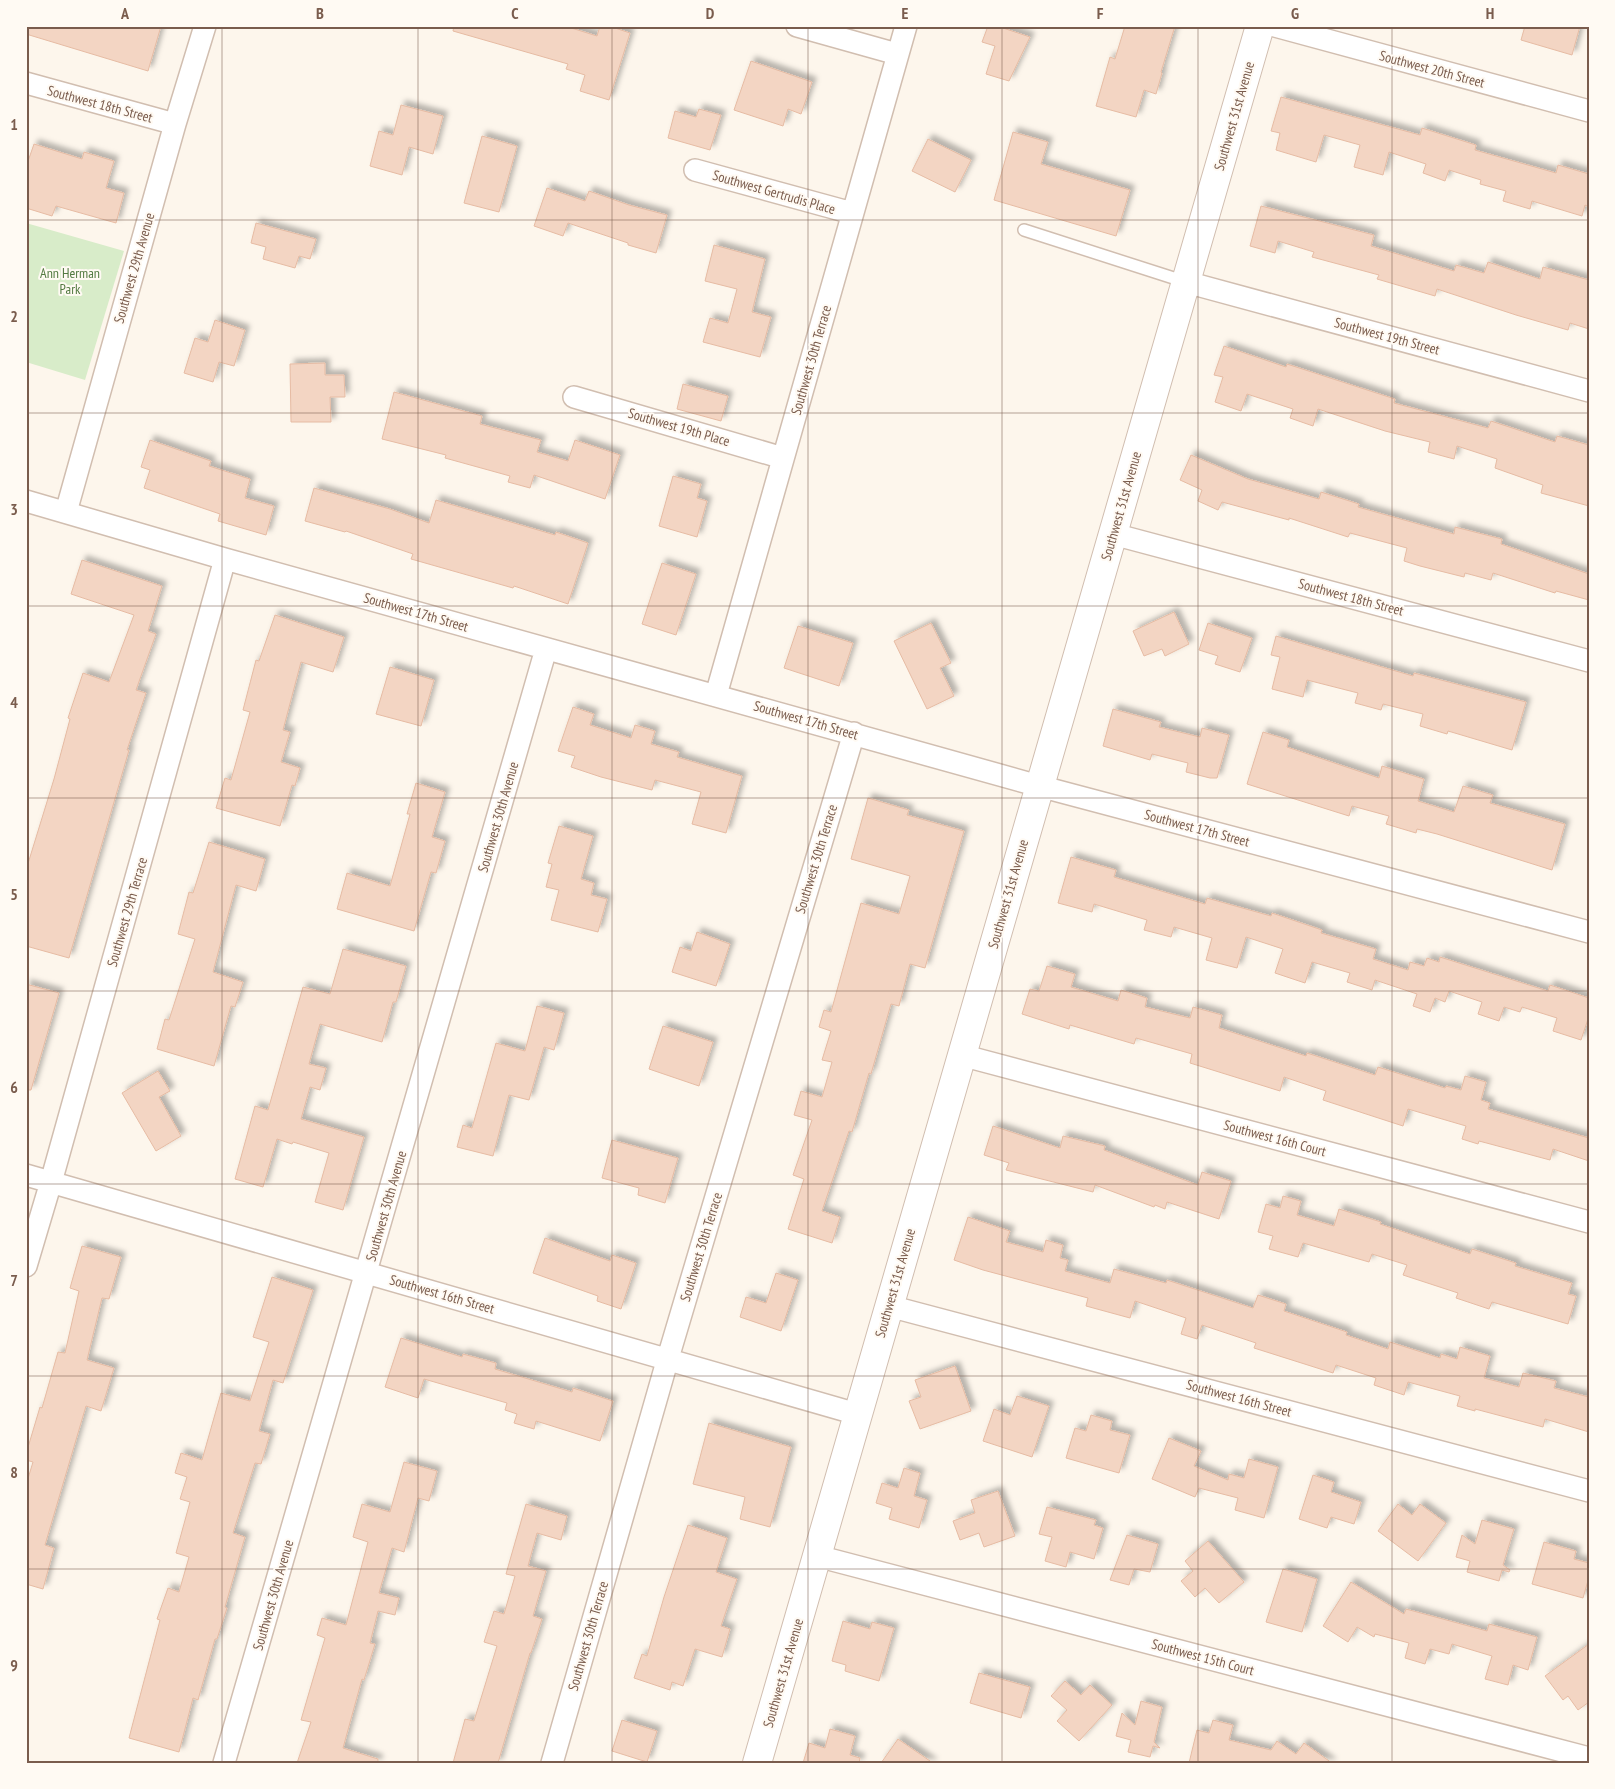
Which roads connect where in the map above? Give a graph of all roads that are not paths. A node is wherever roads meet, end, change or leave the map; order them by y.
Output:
1 (205, 26) edge
2 (797, 26) edge
3 (906, 26) edge
4 (1260, 26) edge
5 (1275, 26) edge
6 (897, 54) junction
7 (26, 83) edge
8 (1589, 111) edge
9 (175, 124) junction
10 (695, 170) dead end
11 (852, 213) junction
12 (1024, 230) dead end
13 (1186, 282) junction
14 (1589, 391) edge
15 (574, 396) dead end
16 (783, 458) junction
17 (26, 501) edge
18 (66, 512) junction
19 (1113, 534) junction
20 (225, 559) junction
21 (546, 649) junction
22 (1589, 661) edge
23 (716, 695) junction
24 (854, 733) junction
25 (1039, 786) junction
26 (1589, 932) edge
27 (961, 1055) junction
28 (26, 1175) edge
29 (51, 1182) junction
30 (1589, 1222) edge
31 (26, 1266) edge
32 (366, 1273) junction
33 (889, 1306) junction
34 (668, 1358) junction
35 (858, 1414) junction
36 (1589, 1490) edge
37 (817, 1556) junction
38 (1589, 1758) edge
39 (224, 1763) edge
40 (552, 1763) edge
41 (757, 1763) edge

1 - 9 street, Southwest 29th Avenue
2 - 6 street
3 - 6 street, Southwest 30th Terrace
4 - 13 street, Southwest 31st Avenue
5 - 8 street, Southwest 20th Street
6 - 11 street, Southwest 30th Terrace
7 - 9 street, Southwest 18th Street
9 - 18 street, Southwest 29th Avenue
10 - 11 street, Southwest Gertrudis Place
11 - 16 street, Southwest 30th Terrace
12 - 13 lane
13 - 14 street, Southwest 19th Street
13 - 19 street, Southwest 31st Avenue
15 - 16 street, Southwest 19th Place
16 - 23 street, Southwest 30th Terrace
17 - 18 street, Southwest 17th Street
18 - 20 street, Southwest 17th Street
19 - 22 street, Southwest 18th Street
19 - 25 street, Southwest 31st Avenue
20 - 21 street, Southwest 17th Street
20 - 29 street, Southwest 29th Terrace
21 - 23 street, Southwest 17th Street
21 - 32 street, Southwest 30th Avenue
23 - 24 street, Southwest 17th Street
24 - 25 street, Southwest 17th Street
24 - 34 street, Southwest 30th Terrace
25 - 26 street, Southwest 17th Street
25 - 27 street, Southwest 31st Avenue
27 - 30 street, Southwest 16th Court
27 - 33 street, Southwest 31st Avenue
28 - 29 street, Southwest 16th Street
29 - 31 street, Southwest 29th Terrace
29 - 32 street, Southwest 16th Street
32 - 34 street, Southwest 16th Street
32 - 39 street, Southwest 30th Avenue
33 - 35 street, Southwest 31st Avenue
33 - 36 street, Southwest 16th Street
34 - 35 street, Southwest 16th Street
34 - 40 street, Southwest 30th Terrace
35 - 37 street, Southwest 31st Avenue
37 - 38 street, Southwest 15th Court
37 - 41 street, Southwest 31st Avenue

